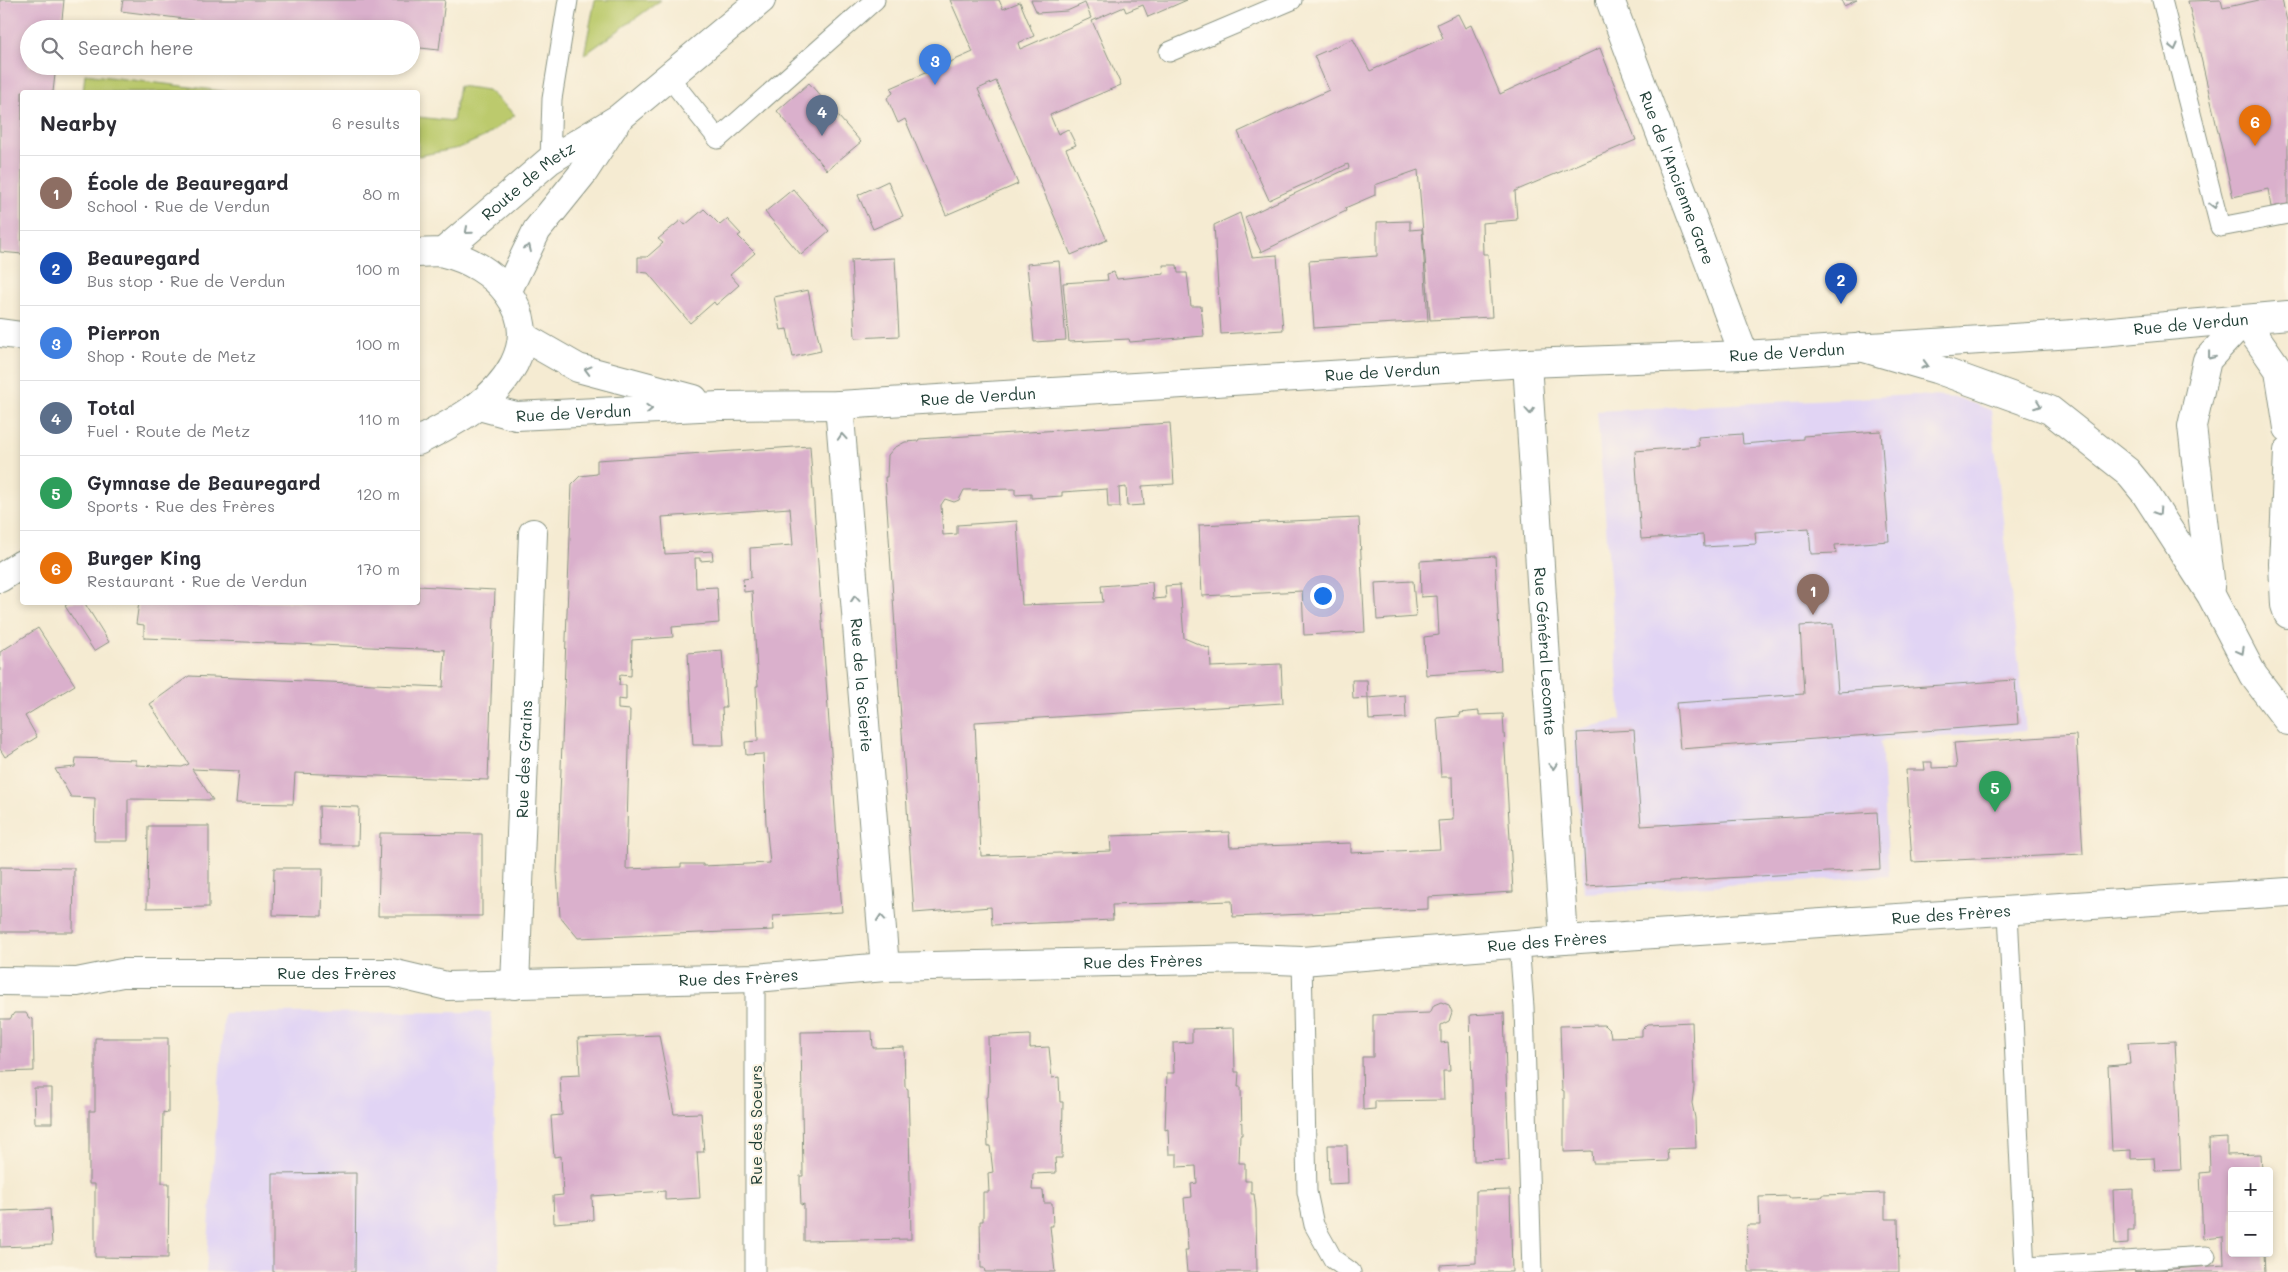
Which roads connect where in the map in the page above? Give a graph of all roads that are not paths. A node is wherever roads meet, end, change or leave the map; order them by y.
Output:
1 (568, 0) edge
2 (761, 0) edge
3 (875, 0) edge
4 (1292, 0) edge
5 (1610, 0) edge
6 (2162, 0) edge
7 (1169, 52) dead end
8 (668, 76) junction
9 (619, 118) junction
10 (550, 160) junction
11 (2288, 214) edge
12 (430, 253) edge
13 (507, 292) junction
14 (2288, 315) edge
15 (2244, 320) junction
16 (0, 333) edge
17 (20, 336) edge
18 (522, 336) junction
19 (1861, 347) junction
20 (1744, 355) junction
21 (1527, 363) junction
22 (839, 405) junction
23 (479, 406) junction
24 (720, 406) junction
25 (2288, 428) edge
26 (420, 440) edge
27 (2288, 451) edge
28 (533, 533) dead end
29 (2286, 560) edge
30 (2212, 595) junction
31 (2288, 614) edge
32 (2288, 721) edge
33 (2288, 892) edge
34 (2008, 912) junction
35 (1564, 940) junction
36 (1519, 944) junction
37 (1302, 962) junction
38 (885, 967) junction
39 (755, 978) junction
40 (0, 981) edge
41 (515, 985) junction
42 (2206, 1256) dead end
43 (2025, 1270) edge
44 (755, 1272) edge
45 (1351, 1272) edge
46 (1532, 1272) edge

1 - 10 lane
2 - 8 main road, Route de Metz
3 - 8 lane
4 - 7 lane
5 - 20 main road, Rue de l'Ancienne Gare
6 -> 11 lane
8 - 9 main road, Route de Metz
9 - 10 main road, Route de Metz
13 -> 9 main road, Route de Metz
10 -> 12 main road, Route de Metz
12 - 13 main road
13 - 18 main road
14 - 15 main road, Rue de Verdun
15 - 19 main road, Rue de Verdun
15 - 25 main road
15 -> 30 main road
16 - 17 main road
18 - 23 main road
24 -> 18 main road
19 - 20 main road, Rue de Verdun
19 -> 30 main road
20 - 21 main road, Rue de Verdun
21 - 22 main road, Rue de Verdun
21 -> 35 main road, Rue Général Lecomte
22 - 24 main road, Rue de Verdun
38 -> 22 main road, Rue de la Scierie
23 -> 24 main road, Rue de Verdun
23 - 26 main road
27 - 29 main road
28 - 41 main road, Rue des Grains
29 - 31 main road
30 -> 32 main road
33 - 34 main road, Rue des Frères
34 - 35 main road, Rue des Frères
34 - 43 lane
35 - 36 main road, Rue des Frères
36 - 37 main road, Rue des Frères
36 - 46 lane
37 - 38 main road, Rue des Frères
37 - 45 lane
38 - 39 main road, Rue des Frères
39 - 41 main road, Rue des Frères
39 - 44 lane, Rue des Soeurs
40 - 41 main road, Rue des Frères
42 - 43 lane

